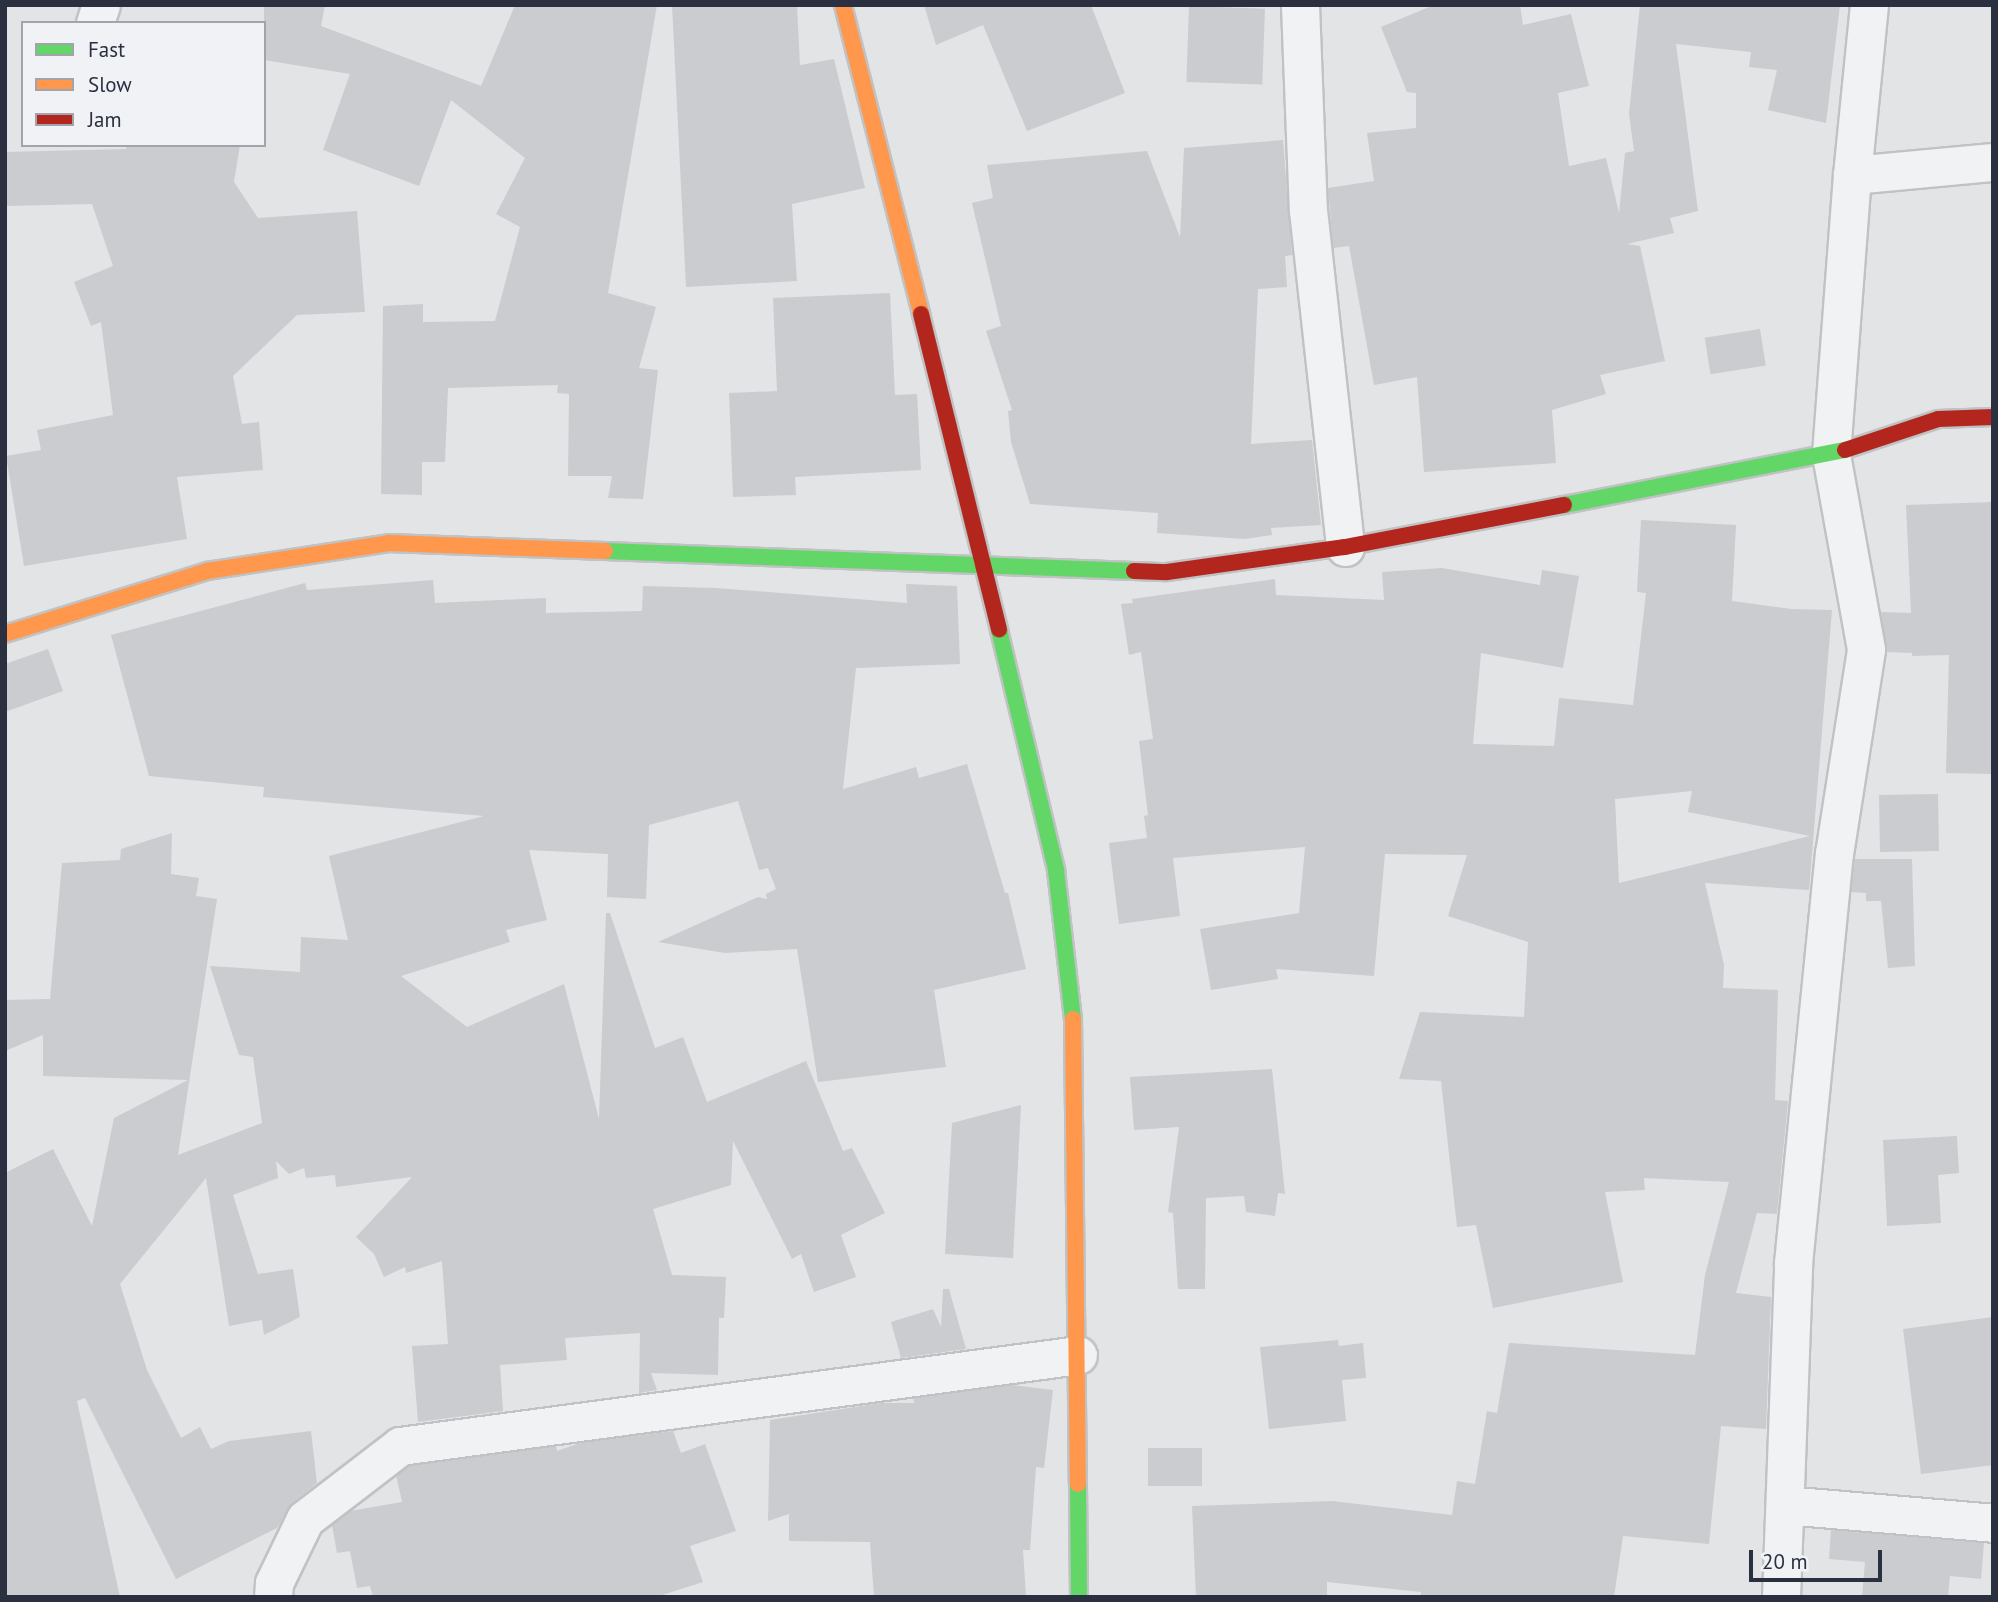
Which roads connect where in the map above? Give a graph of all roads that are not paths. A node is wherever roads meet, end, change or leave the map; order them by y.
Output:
1 (843, 5) edge
2 (1300, 5) edge
3 (1869, 5) edge
4 (1993, 162) edge
5 (1852, 175) junction
6 (1993, 417) edge
7 (1831, 454) junction
8 (1345, 547) junction
9 (984, 564) junction
10 (5, 635) edge
11 (1078, 1355) junction
12 (1785, 1505) junction
13 (1993, 1523) edge
14 (273, 1597) edge
15 (1079, 1597) edge
16 (1781, 1597) edge

1 - 9 street
2 - 8 street
3 - 5 street
4 - 5 street
5 - 7 street
6 - 7 street
7 - 8 street
7 - 12 street
8 - 9 street
9 - 10 street
9 - 11 street
11 - 14 street
11 - 15 street
12 - 13 street
12 - 16 street

